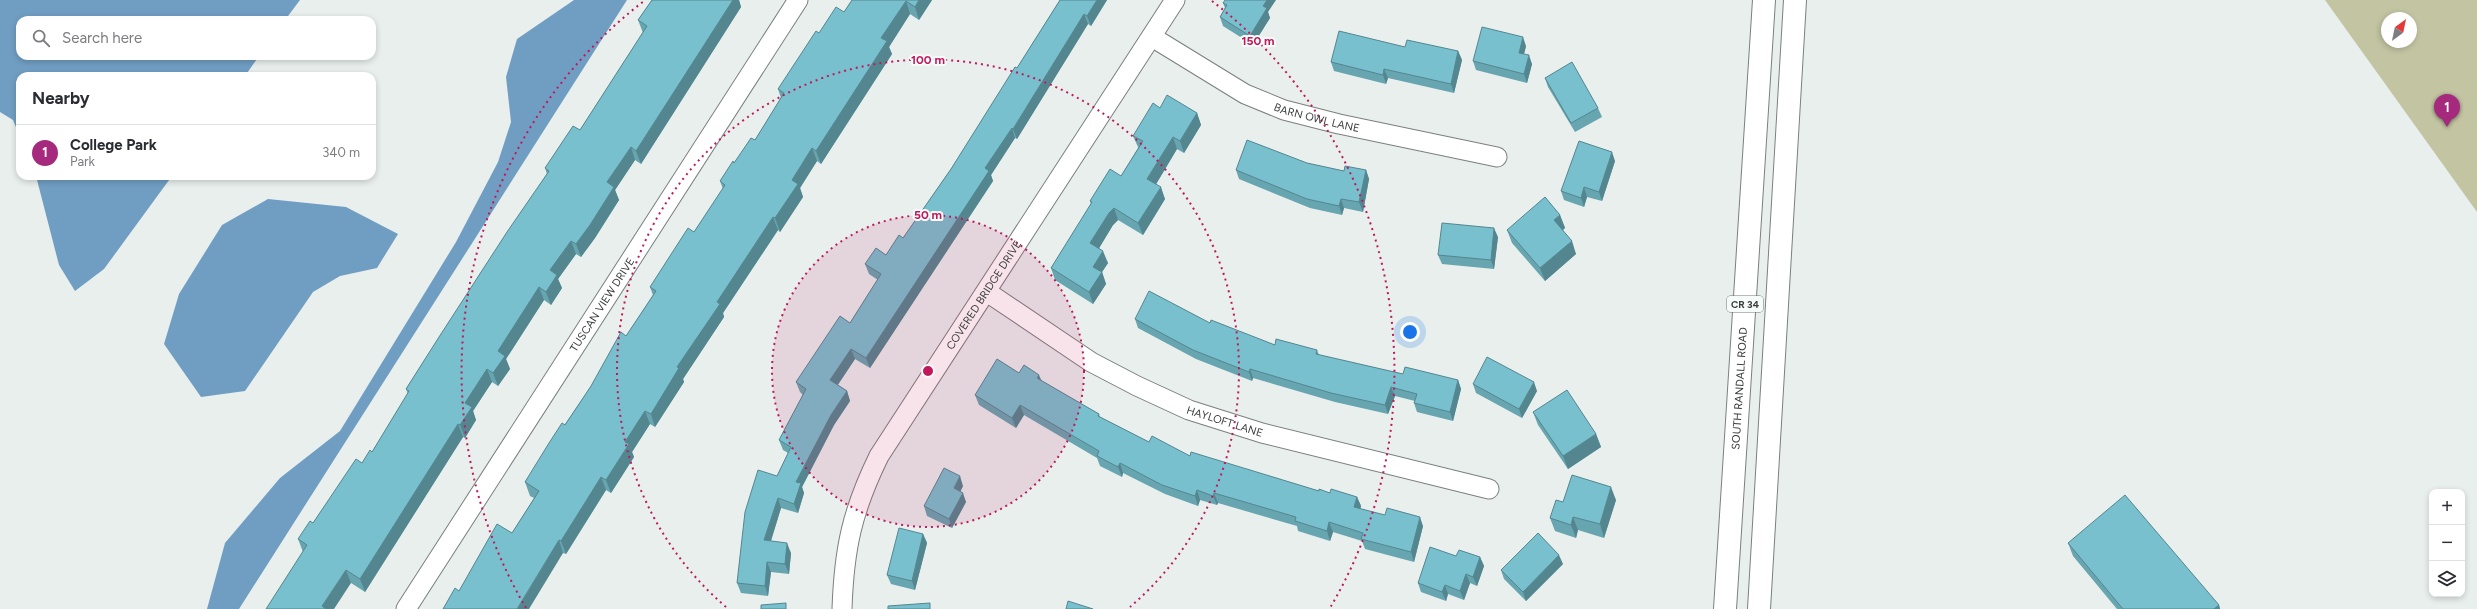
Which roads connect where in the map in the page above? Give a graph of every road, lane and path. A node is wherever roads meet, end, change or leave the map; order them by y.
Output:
1 (798, 0) edge
2 (1175, 0) edge
3 (1764, 0) edge
4 (1795, 0) edge
5 (1152, 37) junction
6 (1497, 158) dead end
7 (986, 292) junction
8 (1488, 489) dead end
9 (406, 609) edge
10 (842, 609) edge
11 (1725, 609) edge
12 (1759, 609) edge

1 - 9 street, TUSCAN VIEW DRIVE
2 - 5 street, COVERED BRIDGE DRIVE
3 - 11 main road, SOUTH RANDALL ROAD / CR 34
4 - 12 main road, CR 34
5 - 6 street, BARN OWL LANE
5 - 7 street, COVERED BRIDGE DRIVE
7 - 8 street, HAYLOFT LANE
7 - 10 street, COVERED BRIDGE DRIVE

